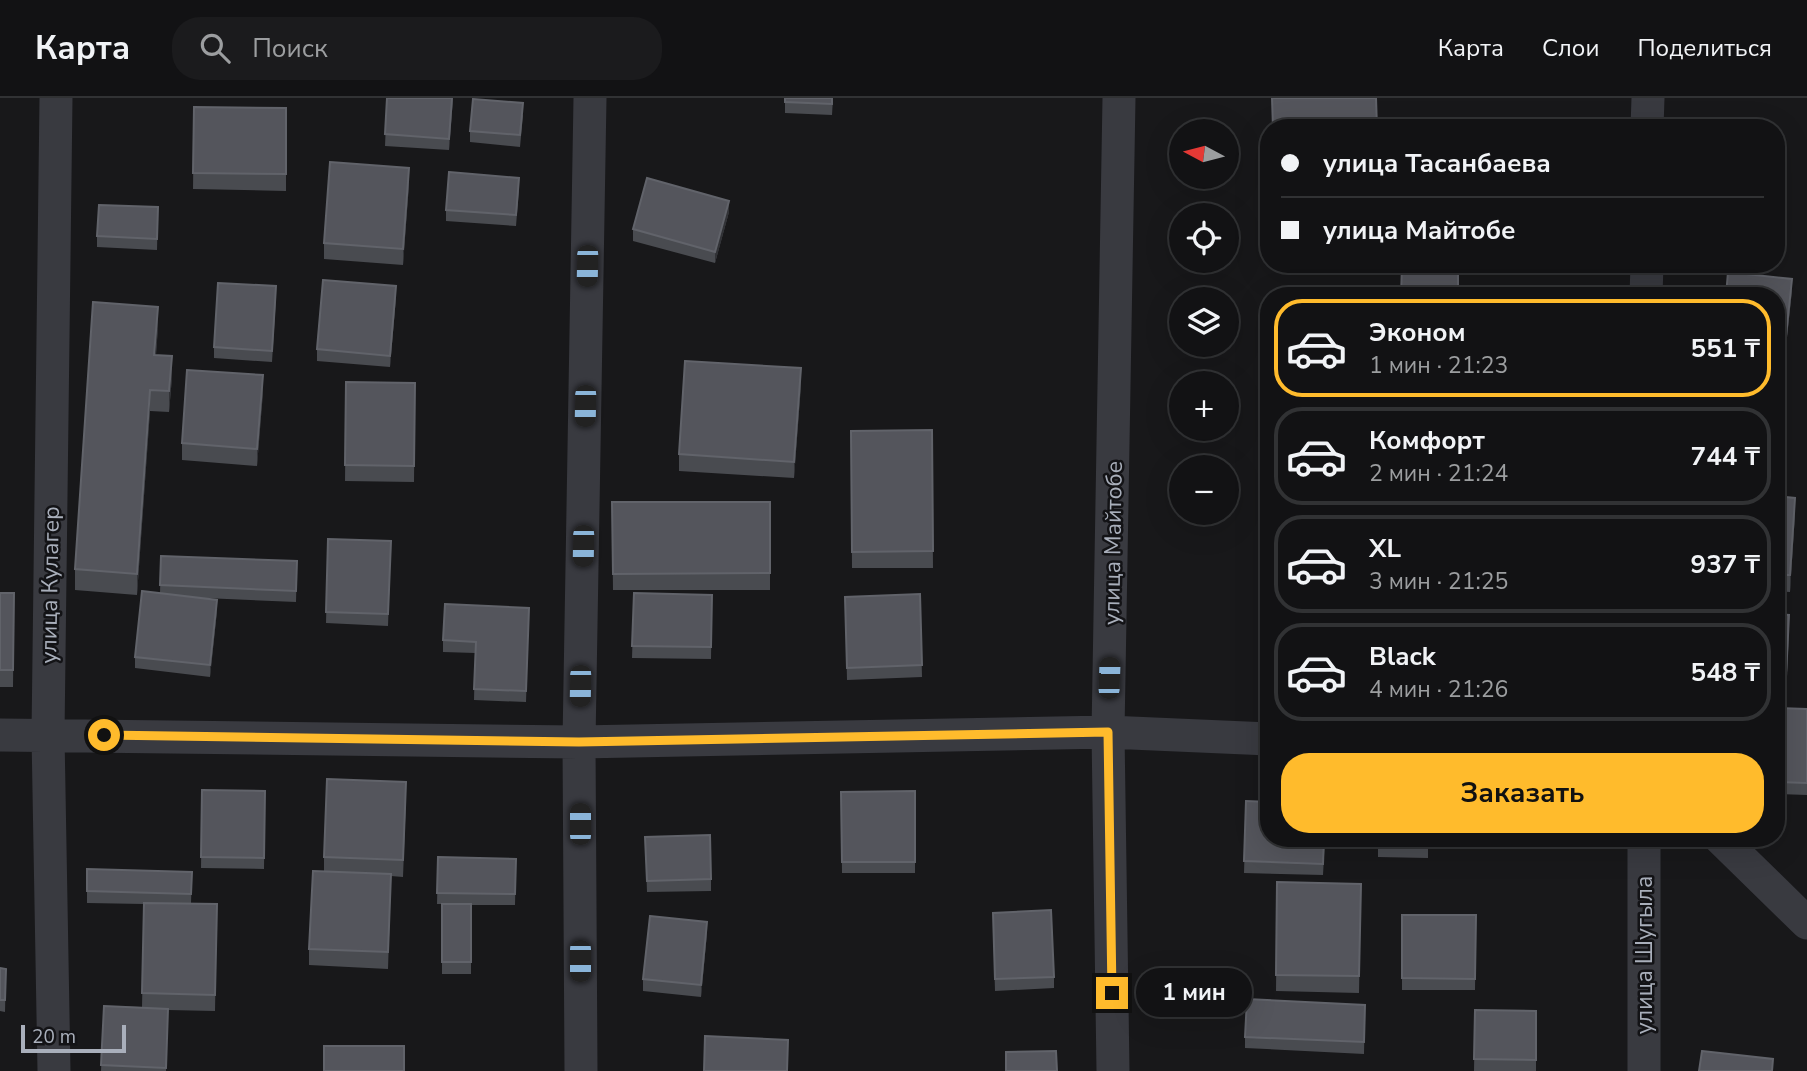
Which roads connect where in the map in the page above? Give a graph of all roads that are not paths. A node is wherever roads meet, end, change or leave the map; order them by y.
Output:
1 (56, 98) edge
2 (590, 98) edge
3 (1119, 98) edge
4 (1647, 98) edge
5 (1647, 119) edge
6 (1108, 732) junction
7 (48, 734) junction
8 (0, 735) edge
9 (1260, 739) edge
10 (579, 742) junction
11 (1644, 847) edge
12 (1729, 847) edge
13 (1807, 923) edge
14 (54, 1071) edge
15 (581, 1071) edge
16 (1113, 1071) edge
17 (1644, 1071) edge

1 - 7 street, улица Кулагер
2 - 10 street
3 - 6 street, улица Майтобе
4 - 5 street
6 - 9 street
6 - 10 street
6 - 16 street, улица Майтобе
7 - 8 street
7 - 10 street
7 - 14 street, улица Кулагер
10 - 15 street
11 - 17 street, улица Шугыла
12 - 13 street

